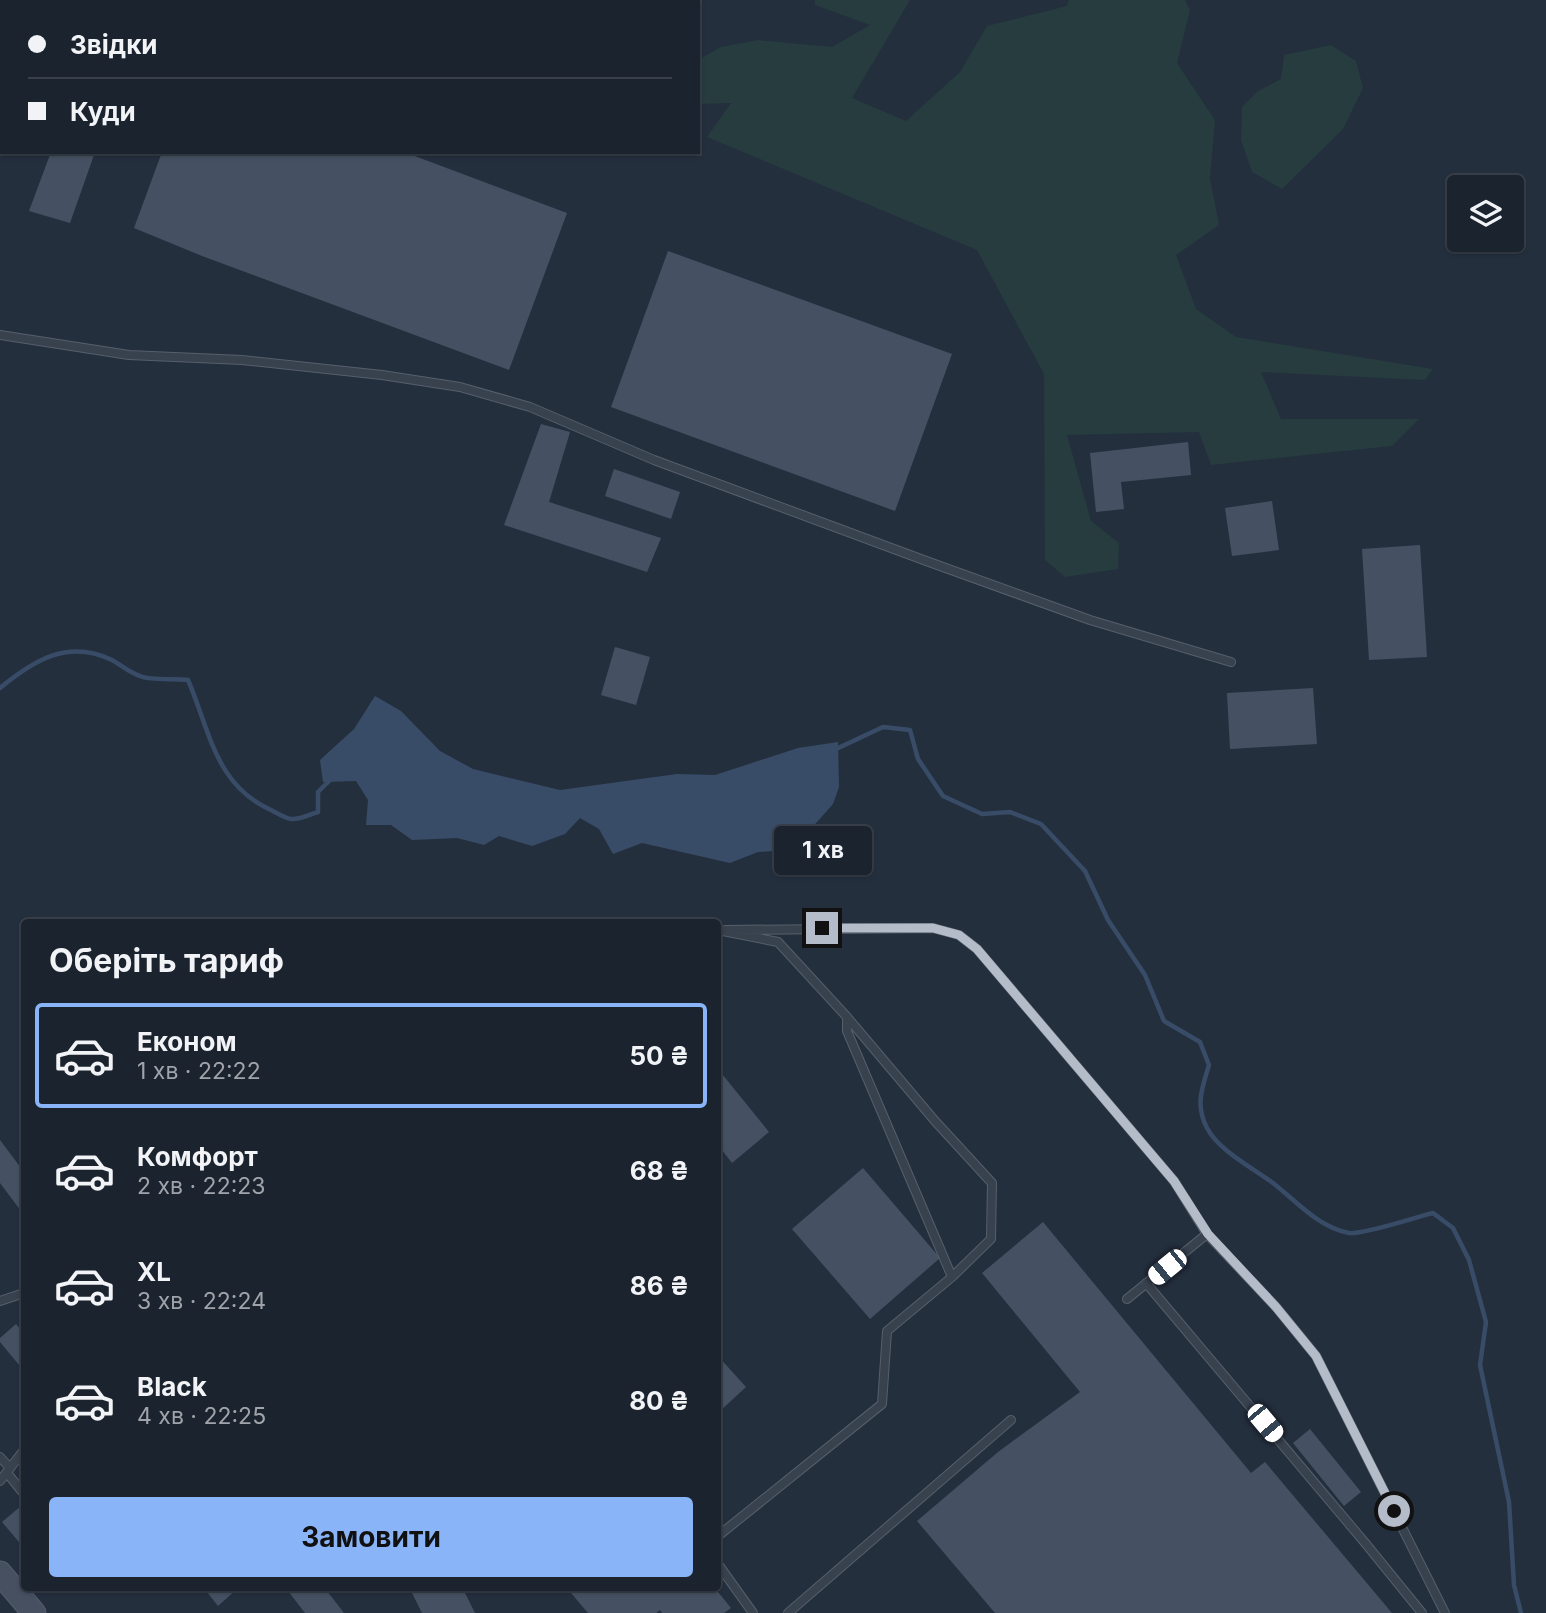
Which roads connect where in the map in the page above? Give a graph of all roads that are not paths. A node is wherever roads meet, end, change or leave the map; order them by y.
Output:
1 (0, 335) edge
2 (1231, 662) dead end
3 (721, 930) edge
4 (847, 1017) junction
5 (1208, 1234) junction
6 (952, 1277) junction
7 (1146, 1283) junction
8 (21, 1294) edge
9 (1127, 1299) dead end
10 (0, 1301) edge
11 (1011, 1420) dead end
12 (21, 1454) edge
13 (0, 1457) edge
14 (8, 1471) junction
15 (0, 1481) edge
16 (21, 1490) edge
17 (721, 1534) edge
18 (721, 1568) edge
19 (0, 1574) edge
20 (34, 1613) edge
21 (753, 1613) edge
22 (788, 1613) edge
23 (1422, 1613) edge
24 (1445, 1613) edge

1 - 2 lane
3 - 4 lane
3 - 5 lane
4 - 6 lane
4 - 6 lane
5 - 7 lane
5 - 24 lane
6 - 17 lane
7 - 9 lane
7 - 23 lane
8 - 10 lane
11 - 22 lane
12 - 14 lane
13 - 14 lane
14 - 15 lane
14 - 16 lane
18 - 21 lane
19 - 20 street

